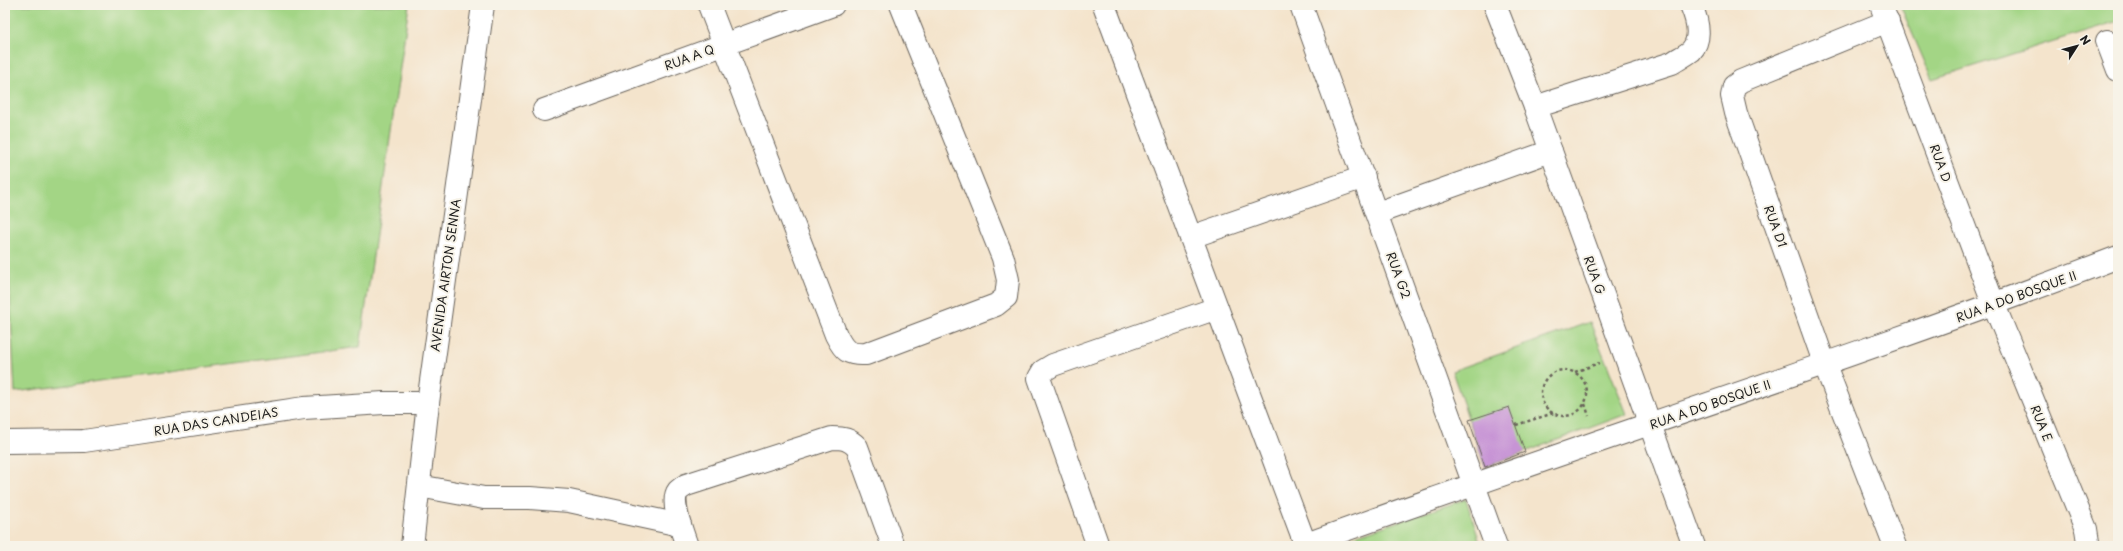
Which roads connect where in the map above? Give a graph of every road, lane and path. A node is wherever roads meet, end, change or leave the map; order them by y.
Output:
1 (483, 5) edge
2 (709, 5) edge
3 (833, 5) edge
4 (901, 5) edge
5 (1104, 5) edge
6 (1301, 5) edge
7 (1495, 5) edge
8 (1885, 13) edge
9 (1694, 14) edge
10 (2107, 41) dead end
11 (723, 45) junction
12 (2118, 70) edge
13 (1535, 107) junction
14 (544, 110) dead end
15 (1551, 151) junction
16 (1364, 177) junction
17 (1377, 213) junction
18 (1191, 236) junction
19 (2118, 257) edge
20 (1994, 305) junction
21 (1217, 308) junction
22 (1825, 365) junction
23 (428, 403) junction
24 (1554, 413) junction
25 (1650, 424) junction
26 (1516, 425) dead end
27 (5, 442) edge
28 (1474, 484) junction
29 (419, 486) junction
30 (680, 525) junction
31 (2088, 544) edge
32 (1304, 545) edge
33 (412, 546) edge
34 (687, 546) edge
35 (893, 546) edge
36 (1098, 546) edge
37 (1496, 546) edge
38 (1694, 546) edge
39 (1895, 546) edge

1 - 23 street, AVENIDA AIRTON SENNA
2 - 11 street
3 - 11 street, RUA A Q
4 - 11 street
5 - 18 street
6 - 16 street, RUA G2
7 - 13 street, RUA G
8 - 20 street, RUA D
8 - 22 street, RUA D1
9 - 13 street
10 - 12 street
11 - 14 street, RUA A Q
13 - 15 street, RUA G
15 - 17 street
15 - 25 street, RUA G
16 - 17 street, RUA G2
16 - 18 street
17 - 28 street, RUA G2
18 - 21 street
19 - 20 street, RUA A DO BOSQUE II
20 - 22 street, RUA A DO BOSQUE II
20 - 31 street, RUA E
21 - 32 street
21 - 36 street
22 - 25 street, RUA A DO BOSQUE II
22 - 39 street, RUA D1
23 - 27 street, RUA DAS CANDEIAS
23 - 29 street, AVENIDA AIRTON SENNA
24 - 24 path
24 - 26 path
25 - 28 street, RUA A DO BOSQUE II
25 - 38 street, RUA G
28 - 32 street, RUA A DO BOSQUE II
28 - 37 street, RUA G2
29 - 30 street
29 - 33 street, AVENIDA AIRTON SENNA
30 - 34 street
30 - 35 street

